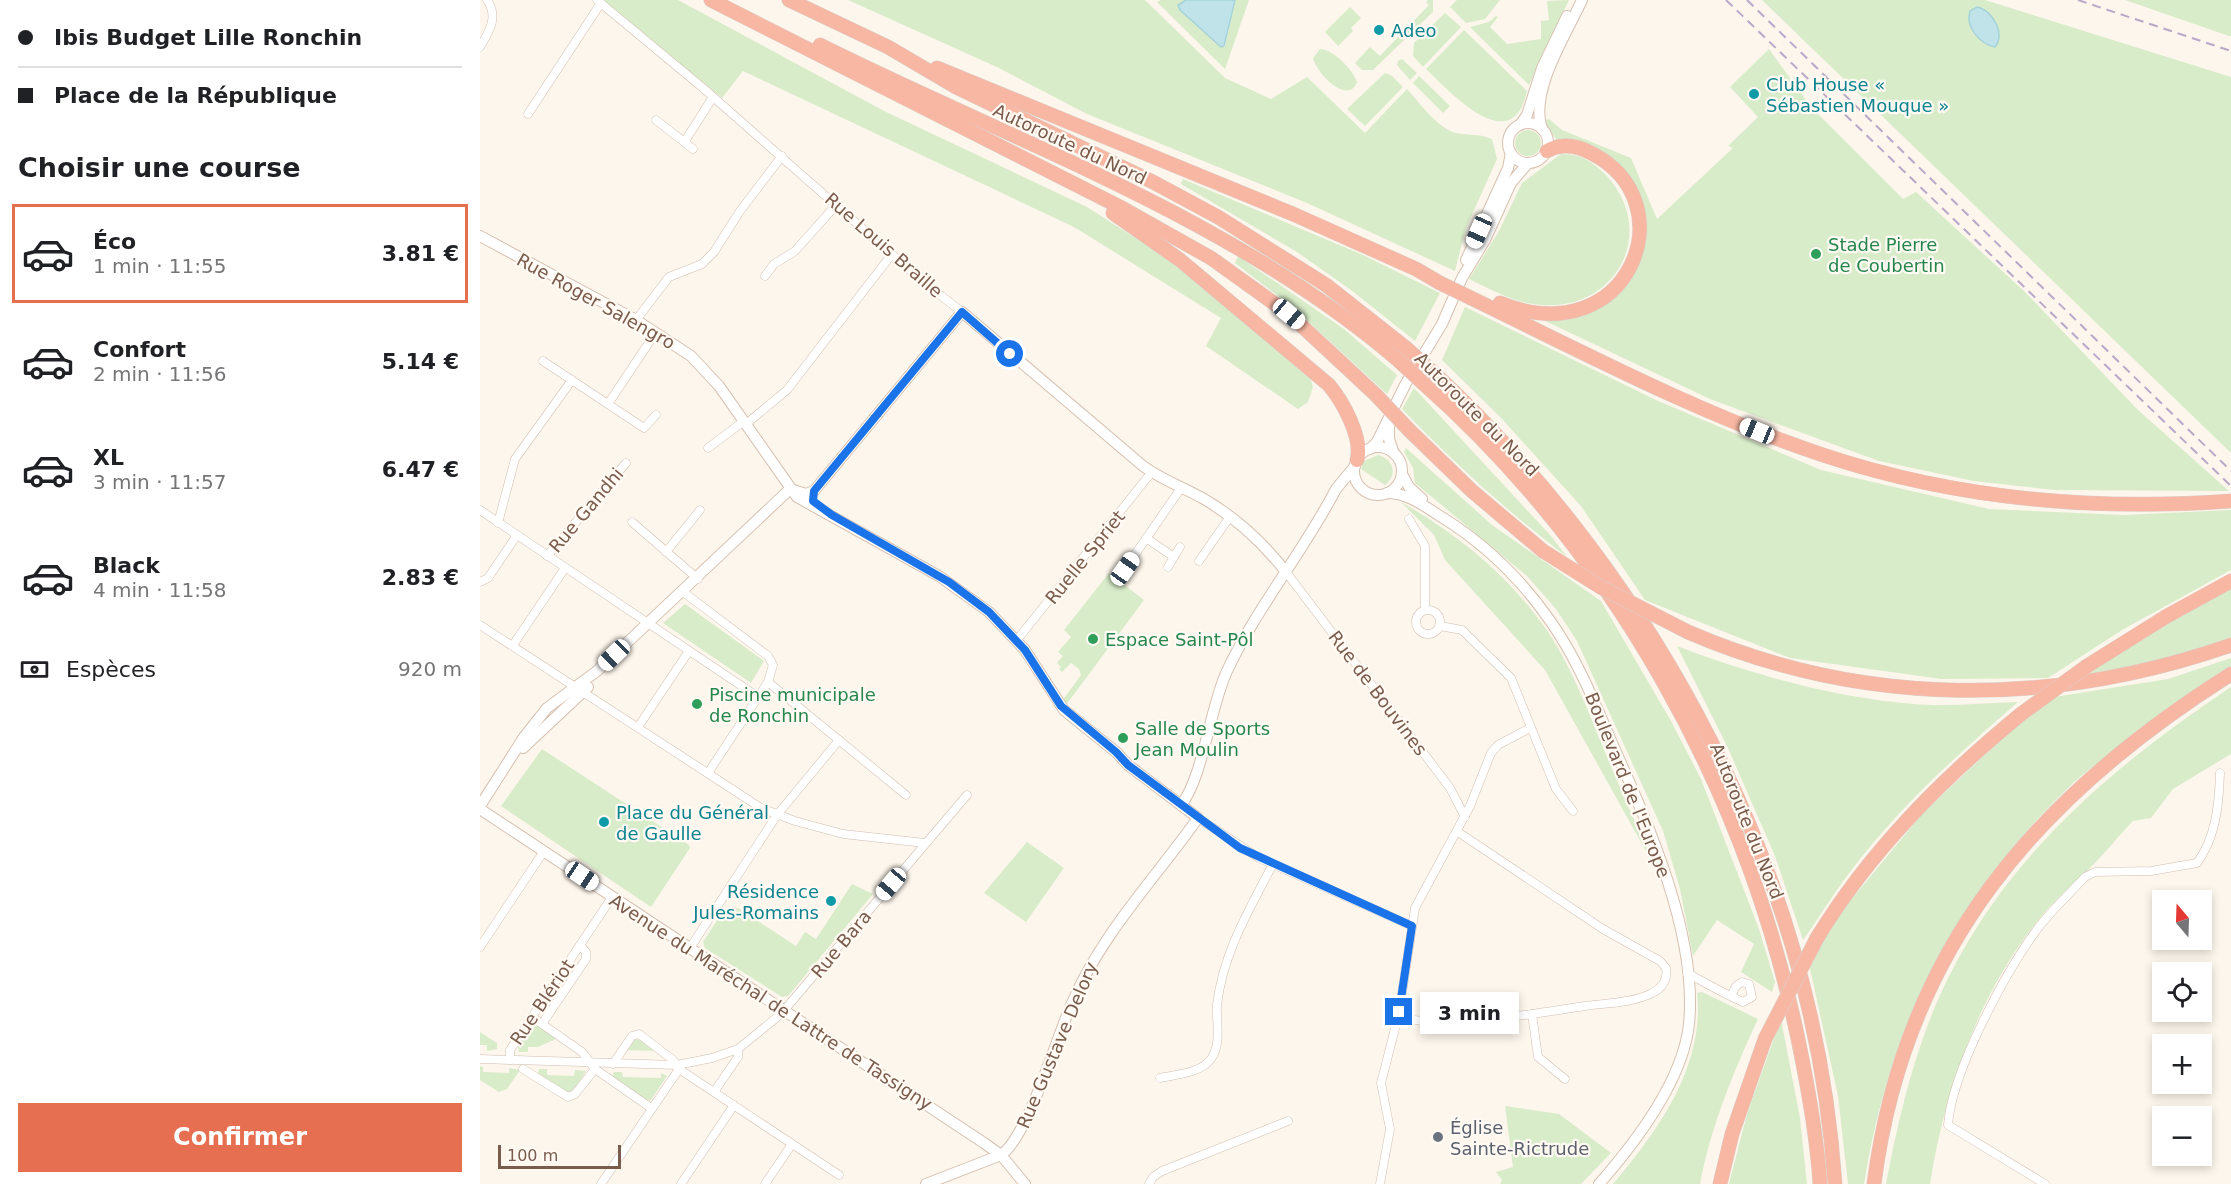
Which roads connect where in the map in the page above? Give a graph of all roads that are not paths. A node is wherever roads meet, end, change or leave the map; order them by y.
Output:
1 (487, 0) edge
2 (711, 0) edge
3 (730, 0) edge
4 (789, 0) edge
5 (1576, 0) edge
6 (1582, 0) edge
7 (599, 2) edge
8 (480, 47) edge
9 (888, 47) junction
10 (713, 97) junction
11 (528, 114) dead end
12 (656, 120) dead end
13 (1520, 125) junction
14 (1542, 129) junction
15 (685, 141) junction
16 (693, 149) dead end
17 (1005, 149) junction
18 (1547, 151) junction
19 (1511, 153) junction
20 (782, 156) junction
21 (1528, 163) junction
22 (837, 204) junction
23 (480, 236) edge
24 (892, 254) junction
25 (765, 276) dead end
26 (1462, 278) junction
27 (1473, 295) junction
28 (962, 312) junction
29 (636, 320) junction
30 (656, 332) junction
31 (543, 361) dead end
32 (572, 380) junction
33 (608, 404) junction
34 (1390, 414) junction
35 (656, 415) dead end
36 (745, 423) junction
37 (708, 448) dead end
38 (1371, 449) junction
39 (1394, 454) junction
40 (626, 463) dead end
41 (1356, 463) junction
42 (1151, 473) junction
43 (1402, 474) junction
44 (1181, 488) junction
45 (1362, 489) junction
46 (814, 491) junction
47 (793, 493) junction
48 (1388, 493) junction
49 (1331, 500) junction
50 (2231, 501) edge
51 (480, 510) edge
52 (700, 510) dead end
53 (832, 515) junction
54 (1229, 518) junction
55 (1409, 519) dead end
56 (1447, 520) junction
57 (632, 522) dead end
58 (498, 523) junction
59 (517, 536) junction
60 (1146, 538) junction
61 (1180, 547) dead end
62 (666, 552) junction
63 (547, 556) junction
64 (1174, 557) junction
65 (1199, 561) dead end
66 (1168, 567) dead end
67 (565, 568) junction
68 (1125, 569) dead end
69 (1286, 572) junction
70 (698, 579) junction
71 (2231, 581) edge
72 (480, 582) edge
73 (684, 592) junction
74 (1425, 610) junction
75 (650, 624) junction
76 (480, 625) edge
77 (1440, 626) junction
78 (1017, 640) junction
79 (513, 645) junction
80 (2231, 645) edge
81 (689, 651) junction
82 (2231, 674) edge
83 (768, 682) junction
84 (581, 689) junction
85 (758, 697) junction
86 (638, 727) junction
87 (1530, 728) junction
88 (839, 740) junction
89 (708, 773) junction
90 (2220, 774) dead end
91 (906, 795) dead end
92 (967, 795) dead end
93 (1181, 805) junction
94 (480, 808) edge
95 (1573, 811) dead end
96 (777, 815) junction
97 (1465, 817) junction
98 (1198, 818) junction
99 (1458, 832) junction
100 (926, 843) junction
101 (544, 851) junction
102 (1273, 864) junction
103 (612, 897) junction
104 (1412, 926) junction
105 (580, 945) junction
106 (480, 947) edge
107 (690, 948) junction
108 (1687, 973) junction
109 (1731, 996) dead end
110 (784, 1011) junction
111 (1532, 1014) junction
112 (532, 1017) junction
113 (1398, 1018) junction
114 (542, 1024) junction
115 (738, 1049) junction
116 (480, 1059) edge
117 (510, 1060) junction
118 (613, 1064) junction
119 (593, 1066) junction
120 (678, 1067) junction
121 (524, 1069) dead end
122 (1160, 1078) dead end
123 (1565, 1079) dead end
124 (714, 1092) junction
125 (734, 1105) junction
126 (651, 1108) junction
127 (1288, 1121) dead end
128 (792, 1144) junction
129 (1001, 1155) junction
130 (839, 1175) dead end
131 (601, 1184) edge
132 (681, 1184) edge
133 (765, 1184) edge
134 (926, 1184) edge
135 (1025, 1184) edge
136 (1149, 1184) edge
137 (1380, 1184) edge
138 (1599, 1184) edge
139 (1720, 1184) edge
140 (1820, 1184) edge
141 (1835, 1184) edge
142 (1874, 1184) edge
143 (2045, 1184) edge

1 - 8 street
2 - 17 highway
3 - 140 highway, Autoroute du Nord, bridge
4 - 9 highway, Autoroute du Nord
5 - 13 street
6 - 14 street
7 - 10 street, Rue Louis Braille
7 - 11 street
9 - 27 highway, bridge
9 - 141 highway, Autoroute du Nord, bridge
10 - 15 street
10 - 20 street, Rue Louis Braille
12 - 15 street
13 - 14 street
13 - 19 street
14 - 18 street
15 - 16 street
17 - 41 highway
17 - 80 highway, bridge
18 - 21 street
18 - 27 highway
19 - 21 street
19 - 26 street
20 - 22 street, Rue Louis Braille
20 - 29 street
21 - 26 street
22 - 24 street, Rue Louis Braille
22 - 25 street
23 - 29 street, Rue Roger Salengro
24 - 28 street, Rue Louis Braille
24 - 36 street
26 - 34 street
27 - 50 highway
28 - 42 street, Rue Louis Braille
28 - 46 street
29 - 30 street, Rue Roger Salengro
30 - 33 street
30 - 36 street, Rue Roger Salengro
31 - 32 street
32 - 33 street
32 - 58 street
33 - 35 street
34 - 38 street
34 - 39 street
36 - 37 street
36 - 47 street, Rue Roger Salengro
38 - 39 street
38 - 41 street
39 - 43 street
40 - 63 street, Rue Gandhi
41 - 45 street
41 - 49 street
42 - 44 street, Rue Louis Braille
42 - 78 street, Ruelle Spriet
43 - 48 street
43 - 56 street, Boulevard de l'Europe
44 - 54 street, Rue Louis Braille
44 - 60 street
45 - 48 street
45 - 49 street
46 - 47 street
46 - 53 street, Rue Roger Salengro
47 - 53 street, Rue Roger Salengro
47 - 70 street
48 - 56 street, Boulevard de l'Europe
49 - 69 street
51 - 58 street
52 - 62 street
53 - 78 street, Rue Roger Salengro
54 - 65 street
54 - 69 street, Rue Louis Braille
55 - 74 street
56 - 108 street, Boulevard de l'Europe
57 - 62 street
58 - 59 street
59 - 63 street
59 - 72 street
60 - 64 street
60 - 68 street
61 - 64 street
62 - 70 street
63 - 67 street
64 - 66 street
67 - 75 street
67 - 79 street
69 - 93 street
69 - 97 street, Rue de Bouvines
70 - 73 street
71 - 139 highway, bridge
73 - 75 street
73 - 83 street
74 - 77 street
74 - 77 street
75 - 81 street
75 - 84 street
76 - 79 street
77 - 87 street
78 - 93 street, Rue Roger Salengro
79 - 84 street
81 - 85 street
81 - 86 street
82 - 142 highway
83 - 85 street
83 - 88 street
84 - 86 street
84 - 94 street
85 - 89 street
86 - 89 street
87 - 95 street
87 - 97 street
88 - 91 street
88 - 96 street
89 - 96 street
90 - 143 street
92 - 100 street, Rue Bara
93 - 98 street, Rue Roger Salengro
94 - 101 street, Avenue du Maréchal de Lattre de Tassigny
96 - 100 street
96 - 107 street
97 - 99 street
98 - 102 street, Rue Roger Salengro
98 - 129 street, Rue Gustave Delory
99 - 104 street
99 - 111 street
100 - 110 street, Rue Bara
101 - 103 street, Avenue du Maréchal de Lattre de Tassigny
101 - 106 street
102 - 104 street, Rue Roger Salengro
102 - 122 street
103 - 105 street, Rue Blériot
103 - 107 street, Avenue du Maréchal de Lattre de Tassigny
104 - 113 street
105 - 112 street, Rue Blériot
105 - 114 street, Rue Blériot
107 - 110 street, Avenue du Maréchal de Lattre de Tassigny
108 - 109 street
108 - 138 street, Boulevard de l'Europe
110 - 115 street, Rue Bara
110 - 129 street, Avenue du Maréchal de Lattre de Tassigny
111 - 113 street
111 - 123 street
112 - 114 street
112 - 117 street, Rue Blériot
113 - 137 street
114 - 119 street
115 - 120 street
115 - 124 street
116 - 117 street
117 - 119 street
118 - 119 street
118 - 120 street
118 - 120 street
119 - 121 street
119 - 126 street
120 - 124 street
120 - 126 street
124 - 125 street
125 - 128 street
125 - 132 street
126 - 131 street
127 - 136 street
128 - 130 street
128 - 133 street
129 - 134 street
129 - 135 street, Avenue du Maréchal de Lattre de Tassigny

